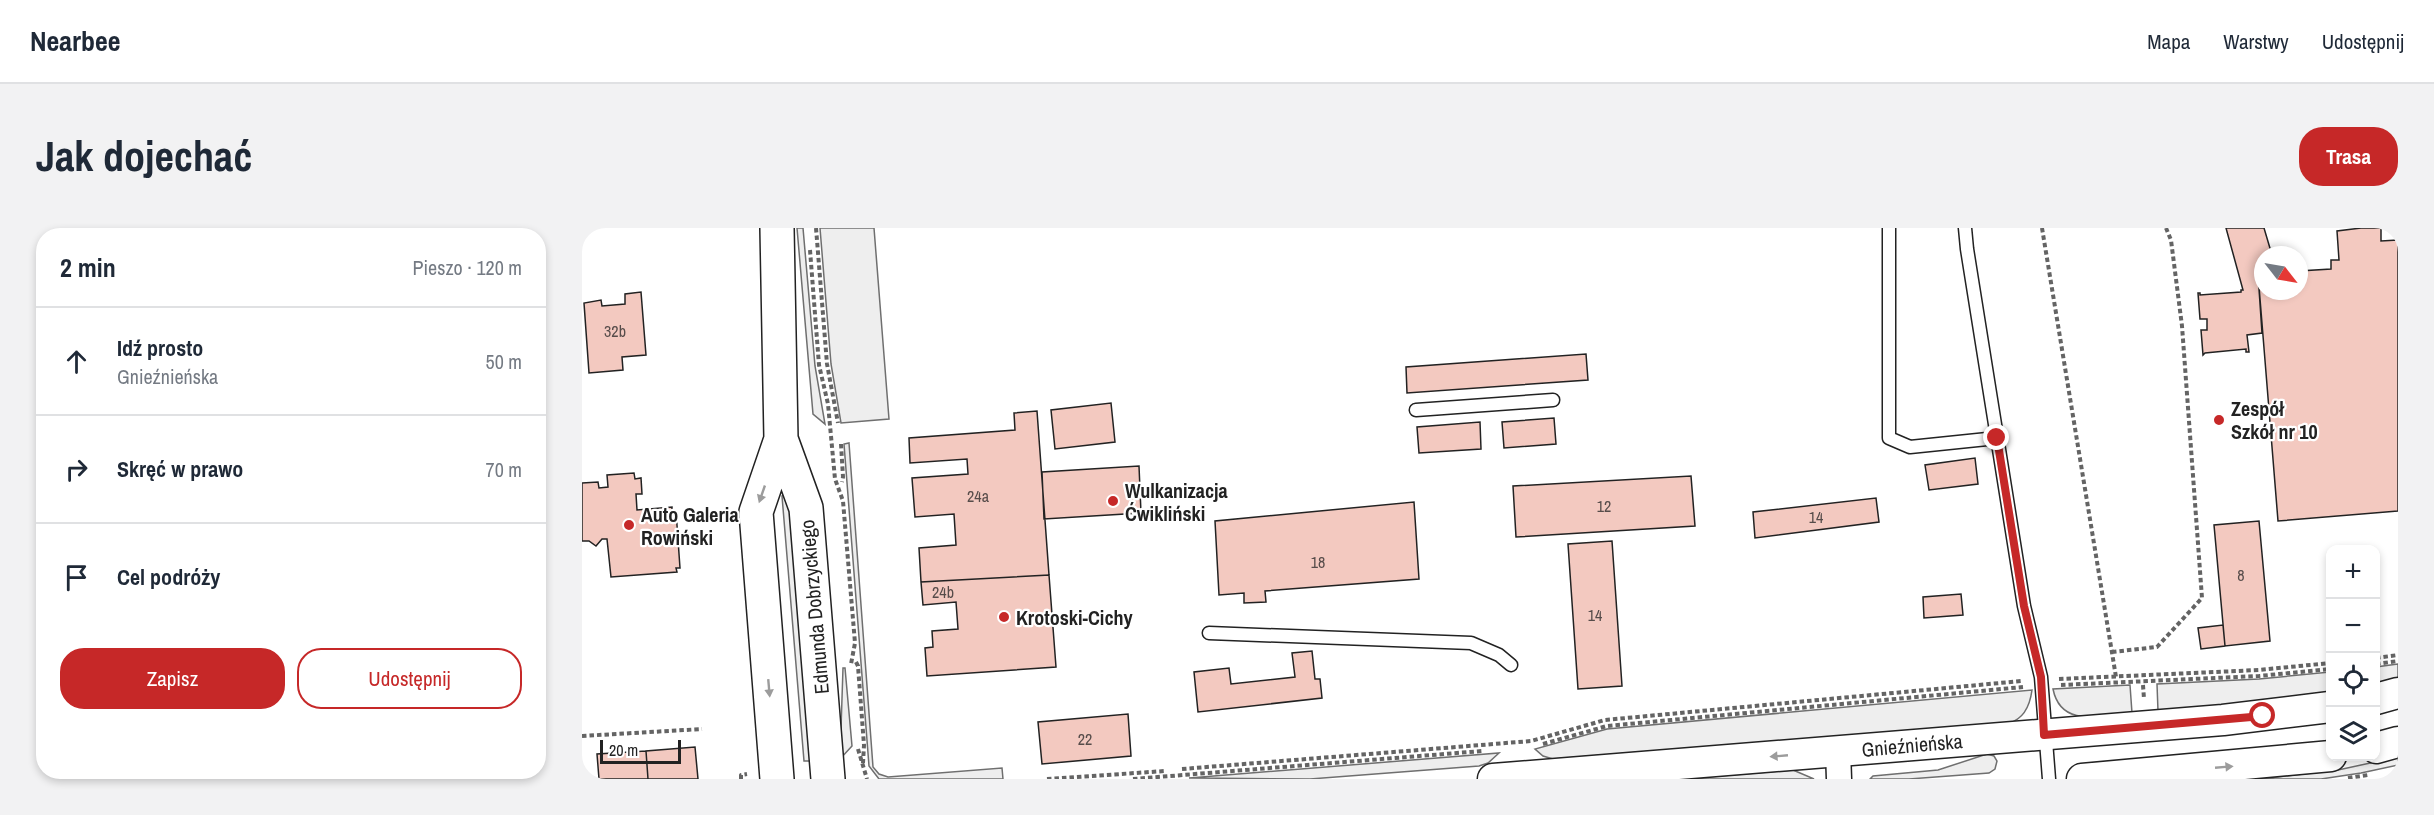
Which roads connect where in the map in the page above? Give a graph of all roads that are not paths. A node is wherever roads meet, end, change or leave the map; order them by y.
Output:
1 (777, 228) edge
2 (1889, 228) edge
3 (1965, 228) edge
4 (1552, 400) dead end
5 (1416, 410) dead end
6 (1997, 438) junction
7 (781, 439) junction
8 (1209, 633) dead end
9 (1510, 665) dead end
10 (2398, 693) edge
11 (2380, 698) edge
12 (2326, 708) edge
13 (2044, 735) junction
14 (2398, 742) edge
15 (2380, 747) edge
16 (2326, 756) edge
17 (1491, 765) edge
18 (1838, 765) edge
19 (762, 776) edge
20 (828, 779) edge
21 (2049, 779) edge
22 (2082, 779) edge

1 - 7 main road, Edmunda Dobrzyckiego
2 - 6 lane
3 - 6 lane
4 - 5 lane
6 - 13 lane
7 -> 19 main road, Edmunda Dobrzyckiego
7 - 20 main road, Edmunda Dobrzyckiego
8 - 9 lane
10 - 11 street
12 - 13 street, Gnieźnieńska
13 - 18 street, Gnieźnieńska
13 - 21 lane
14 - 15 street
22 -> 16 street
18 -> 17 street, Gnieźnieńska

